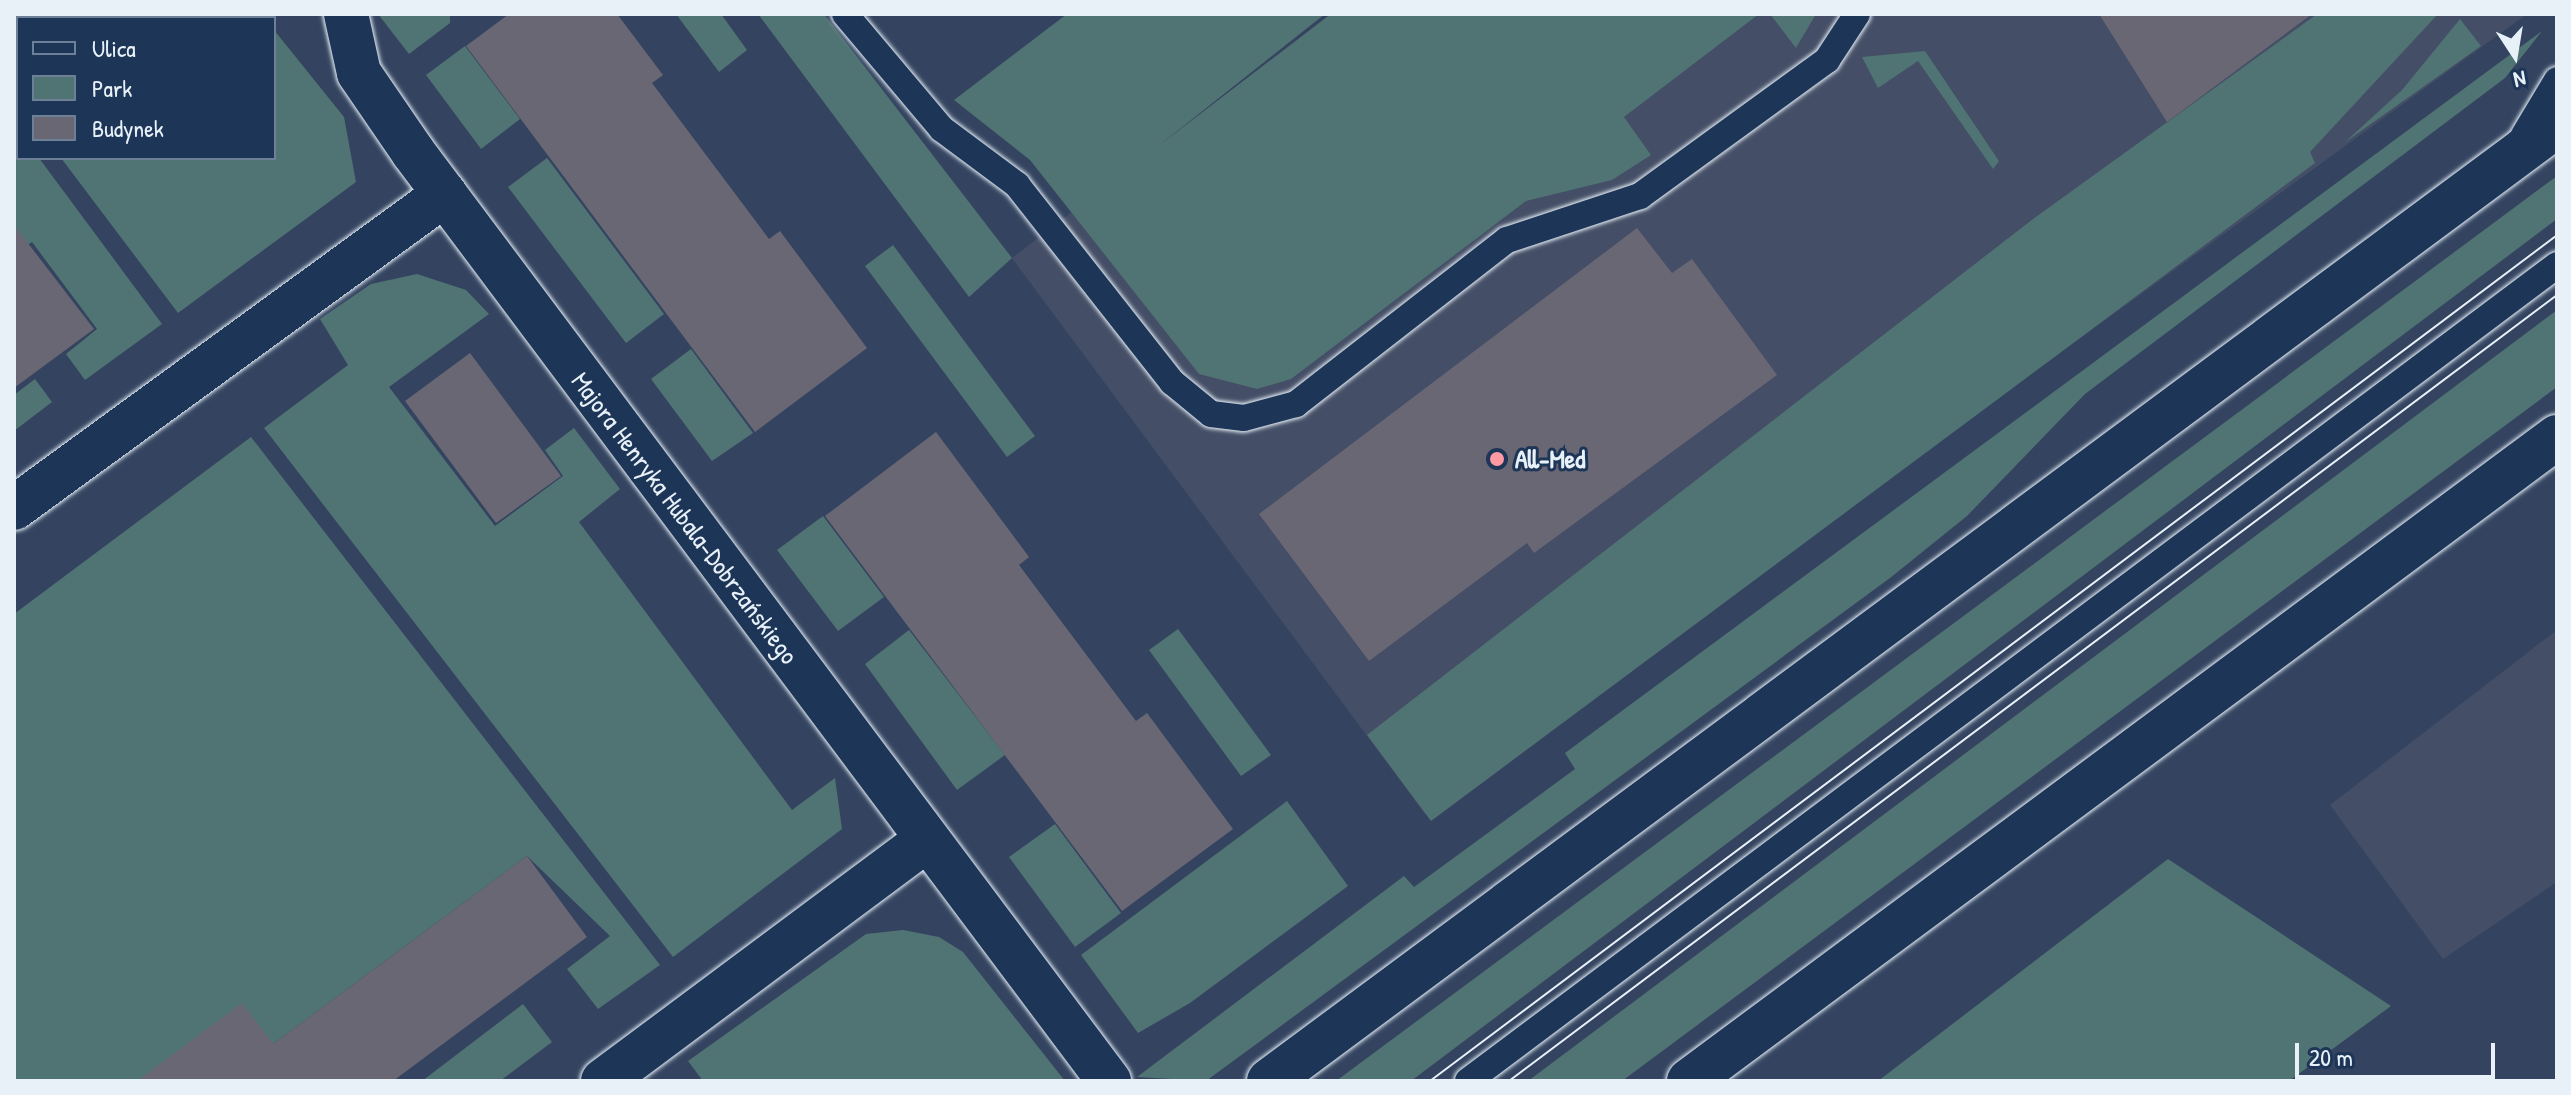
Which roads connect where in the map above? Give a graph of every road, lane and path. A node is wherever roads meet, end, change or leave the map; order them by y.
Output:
1 (346, 14) edge
2 (845, 14) edge
3 (1857, 14) edge
4 (2557, 80) edge
5 (2557, 125) edge
6 (445, 194) junction
7 (2451, 204) junction
8 (2557, 265) edge
9 (2557, 437) edge
10 (14, 508) edge
11 (926, 840) junction
12 (603, 1081) edge
13 (1109, 1081) edge
14 (1269, 1081) edge
15 (1468, 1081) edge
16 (1689, 1081) edge

1 - 6 street, Majora Henryka Hubala-Dobrzańskiego
2 - 3 lane
4 - 7 lane
5 - 7 street
6 - 10 street
6 - 11 street, Majora Henryka Hubala-Dobrzańskiego
7 - 14 street
8 - 15 lane
9 - 16 street
11 - 12 street
11 - 13 street, Majora Henryka Hubala-Dobrzańskiego

